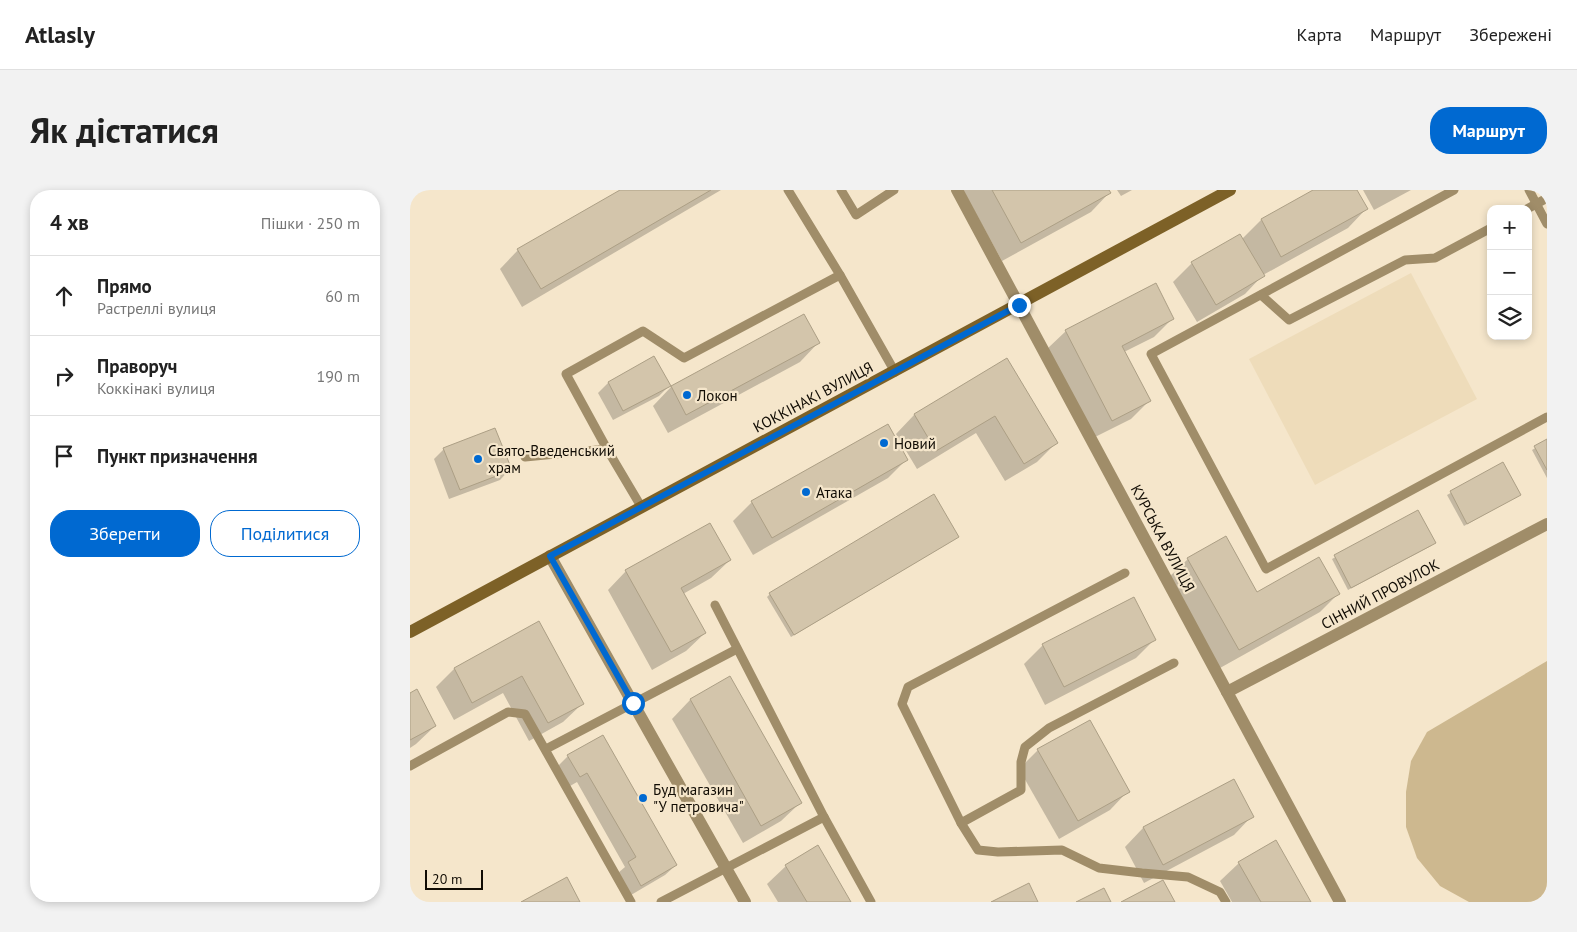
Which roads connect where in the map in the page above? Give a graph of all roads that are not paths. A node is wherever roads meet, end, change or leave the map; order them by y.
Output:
1 (788, 190) edge
2 (840, 190) edge
3 (894, 190) edge
4 (957, 190) edge
5 (1230, 190) edge
6 (1454, 190) edge
7 (1529, 190) edge
8 (1547, 198) edge
9 (1536, 204) junction
10 (1532, 206) edge
11 (1547, 224) edge
12 (1487, 230) edge
13 (840, 275) junction
14 (1261, 295) junction
15 (1019, 305) junction
16 (894, 372) junction
17 (1547, 417) edge
18 (607, 449) junction
19 (526, 457) dead end
20 (642, 508) junction
21 (1547, 524) edge
22 (550, 556) junction
23 (1125, 573) dead end
24 (715, 605) dead end
25 (410, 632) edge
26 (737, 648) junction
27 (1174, 663) dead end
28 (1227, 692) junction
29 (633, 703) junction
30 (546, 749) junction
31 (410, 766) edge
32 (824, 817) junction
33 (961, 824) junction
34 (726, 868) junction
35 (631, 902) edge
36 (661, 902) edge
37 (745, 902) edge
38 (871, 902) edge
39 (1226, 902) edge
40 (1340, 902) edge

1 - 13 lane
2 - 3 lane
4 - 15 street, КУРСЬКА ВУЛИЦЯ
5 - 15 street, КОККІНАКІ ВУЛИЦЯ
6 - 14 lane
7 - 9 lane
8 - 9 lane
9 - 10 lane
9 - 11 lane
12 - 14 lane
13 - 16 lane
13 - 18 lane
14 - 17 lane
15 - 16 street, КОККІНАКІ ВУЛИЦЯ
15 - 28 street, КУРСЬКА ВУЛИЦЯ
16 - 20 street, КОККІНАКІ ВУЛИЦЯ
18 - 19 lane
18 - 20 lane
20 - 22 street, КОККІНАКІ ВУЛИЦЯ
21 - 28 street, СІННИЙ ПРОВУЛОК
22 - 25 street, КОККІНАКІ ВУЛИЦЯ
22 - 29 street
23 - 33 lane
24 - 26 lane
26 - 29 lane
26 - 32 lane
27 - 33 lane
28 - 40 street, КУРСЬКА ВУЛИЦЯ
29 - 30 lane
29 - 34 street
30 - 31 lane
30 - 35 lane
32 - 34 lane
32 - 38 lane
33 - 39 lane
34 - 36 lane
34 - 37 street

